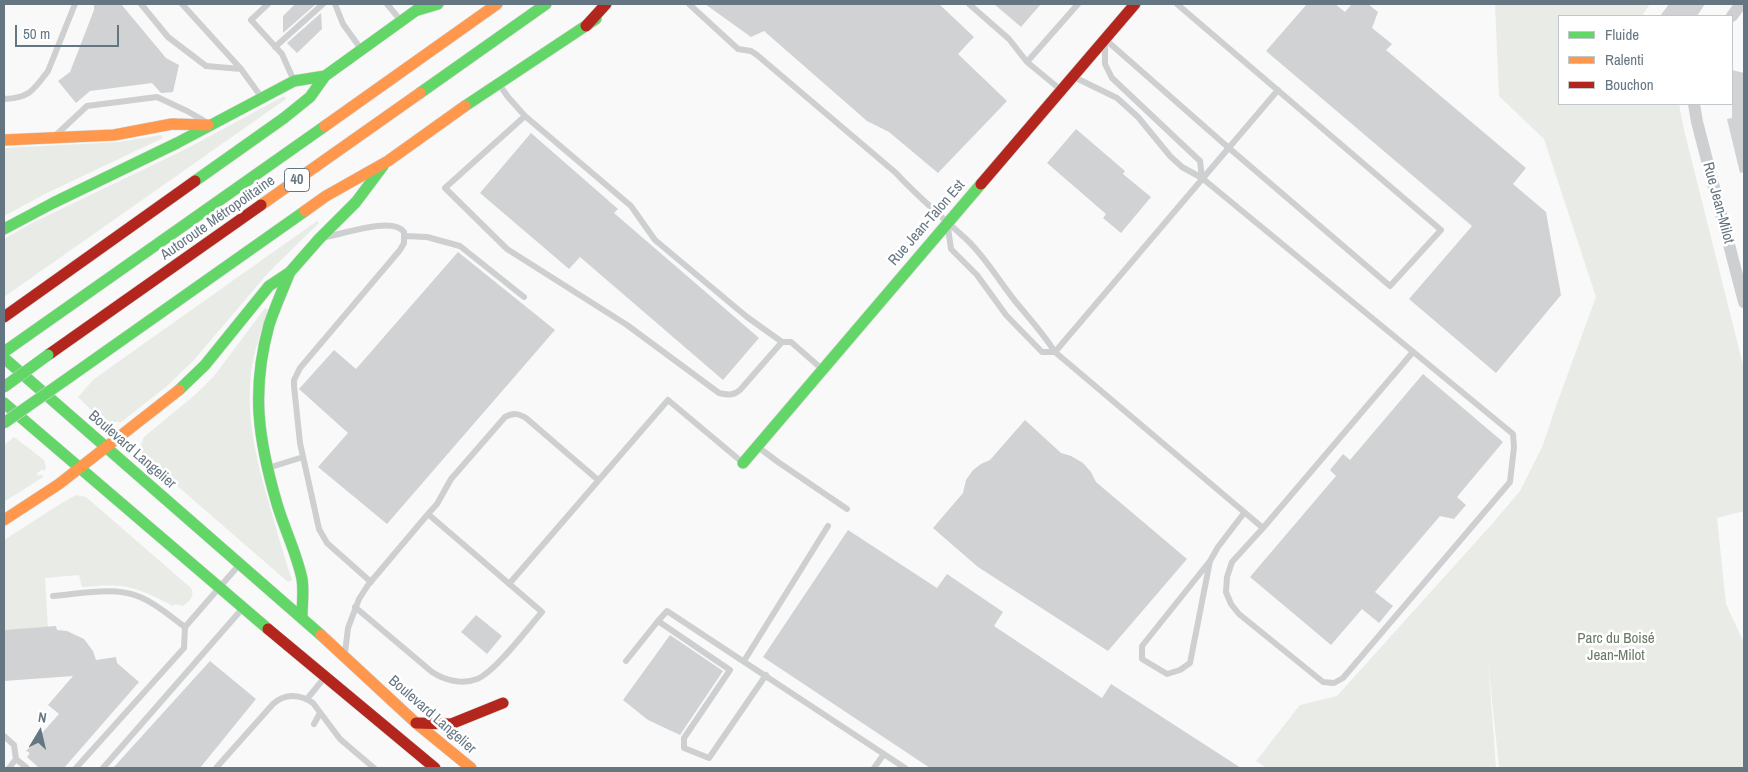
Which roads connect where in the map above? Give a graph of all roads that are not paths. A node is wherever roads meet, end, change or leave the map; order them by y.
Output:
1 (75, 4) edge
2 (140, 4) edge
3 (182, 4) edge
4 (268, 4) edge
5 (323, 4) edge
6 (335, 4) edge
7 (387, 4) edge
8 (438, 4) edge
9 (497, 4) edge
10 (546, 4) edge
11 (606, 4) edge
12 (616, 4) edge
13 (689, 4) edge
14 (969, 4) edge
15 (1078, 4) edge
16 (1135, 4) edge
17 (1177, 4) edge
18 (1740, 4) edge
19 (419, 6) edge
20 (1733, 15) edge
21 (402, 22) junction
22 (586, 26) junction
23 (1105, 39) junction
24 (276, 47) junction
25 (362, 50) junction
26 (1027, 62) junction
27 (241, 69) junction
28 (325, 76) junction
29 (1073, 76) junction
30 (294, 81) junction
31 (498, 83) junction
32 (1278, 90) junction
33 (1061, 91) junction
34 (262, 98) junction
35 (4, 100) edge
36 (1694, 105) edge
37 (525, 116) junction
38 (211, 125) junction
39 (52, 138) junction
40 (4, 140) edge
41 (1228, 148) junction
42 (388, 160) junction
43 (1202, 178) junction
44 (947, 222) junction
45 (4, 229) edge
46 (404, 236) junction
47 (319, 239) junction
48 (290, 272) junction
49 (524, 297) dead end
50 (1744, 302) edge
51 (4, 317) edge
52 (782, 342) junction
53 (4, 352) edge
54 (1055, 352) junction
55 (1413, 352) junction
56 (4, 358) edge
57 (822, 369) junction
58 (4, 387) edge
59 (4, 403) edge
60 (4, 423) edge
61 (757, 446) junction
62 (106, 447) junction
63 (303, 457) junction
64 (743, 462) joint
65 (79, 468) junction
66 (267, 468) junction
67 (598, 480) junction
68 (847, 509) dead end
69 (1244, 513) junction
70 (428, 514) junction
71 (4, 520) edge
72 (828, 526) dead end
73 (1263, 528) junction
74 (1210, 561) junction
75 (240, 564) junction
76 (371, 582) junction
77 (509, 584) junction
78 (219, 588) junction
79 (53, 596) dead end
80 (355, 607) junction
81 (243, 609) junction
82 (302, 617) junction
83 (658, 621) junction
84 (185, 627) junction
85 (345, 658) junction
86 (744, 661) junction
87 (626, 662) dead end
88 (766, 675) junction
89 (326, 676) junction
90 (307, 700) junction
91 (503, 702) dead end
92 (320, 713) junction
93 (416, 723) junction
94 (314, 724) dead end
95 (4, 736) edge
96 (884, 754) junction
97 (16, 759) junction
98 (9, 768) edge
99 (26, 768) edge
100 (76, 768) edge
101 (103, 768) edge
102 (216, 768) edge
103 (374, 768) edge
104 (435, 768) edge
105 (469, 768) edge
106 (874, 768) edge
107 (905, 768) edge

1 - 35 lane
2 - 27 lane
3 - 27 lane
4 - 24 lane
5 - 24 lane
6 - 25 lane
7 - 21 lane
8 - 19 main road
9 - 53 main road, Autoroute Métropolitaine / 40
10 - 58 main road, Autoroute Métropolitaine / 40, bridge
11 - 22 main road
12 - 22 main road
13 - 44 lane
14 - 26 lane
15 - 26 lane
16 - 23 main road, Rue Jean-Talon Est
17 - 32 lane
18 - 20 street
19 - 21 main road
21 - 25 main road
22 - 31 main road
23 - 29 main road, Rue Jean-Talon Est
23 - 41 lane
23 - 43 lane
24 - 30 lane
25 - 28 main road
26 - 33 lane
27 - 34 lane
28 - 30 main road
28 - 51 main road
29 - 33 main road, Rue Jean-Talon Est
29 - 43 lane
30 - 34 main road
31 - 37 lane
31 - 42 main road
32 - 41 lane
32 - 41 lane
33 - 44 main road, Rue Jean-Talon Est
34 - 38 main road
36 - 50 street, Rue Jean-Milot
37 - 52 lane
37 - 52 lane
38 - 39 main road
38 - 39 lane
38 - 45 main road
39 - 40 main road
41 - 43 lane
42 - 47 main road
42 - 60 main road, bridge
43 - 54 lane
43 - 55 lane
44 - 54 lane
44 - 54 lane
44 - 57 main road, Rue Jean-Talon Est
46 - 47 lane
46 - 49 lane
46 - 63 lane
47 - 48 main road
48 - 62 main road
48 - 66 main road
52 - 57 lane
54 - 69 lane
55 - 73 lane
55 - 73 lane
56 - 62 main road, Boulevard Langelier
57 - 61 main road, Rue Jean-Talon Est
59 - 65 main road
61 - 64 main road, Rue Jean-Talon Est
61 - 68 lane
62 - 65 main road
62 - 75 main road, Boulevard Langelier
63 - 66 lane
63 - 76 lane
64 - 67 lane
65 - 71 main road
65 - 78 main road
66 - 82 main road
67 - 70 lane
67 - 77 lane
69 - 73 lane
69 - 74 lane
70 - 76 lane
70 - 77 lane
72 - 86 lane
74 - 74 lane
75 - 78 lane
75 - 82 main road, Boulevard Langelier
76 - 80 lane
77 - 80 lane
78 - 81 main road
78 - 84 lane
79 - 84 lane
80 - 85 lane
81 - 89 main road
81 - 101 lane
82 - 85 main road, Boulevard Langelier
83 - 86 lane
83 - 87 lane
83 - 88 lane
84 - 100 lane
85 - 93 main road, Boulevard Langelier
86 - 88 lane
88 - 96 lane
89 - 90 lane
89 - 104 main road
90 - 92 lane
90 - 102 lane
91 - 93 main road
92 - 94 lane
92 - 103 lane
93 - 105 main road, Boulevard Langelier
95 - 97 lane
96 - 106 lane
96 - 107 lane
97 - 98 lane
97 - 99 lane

